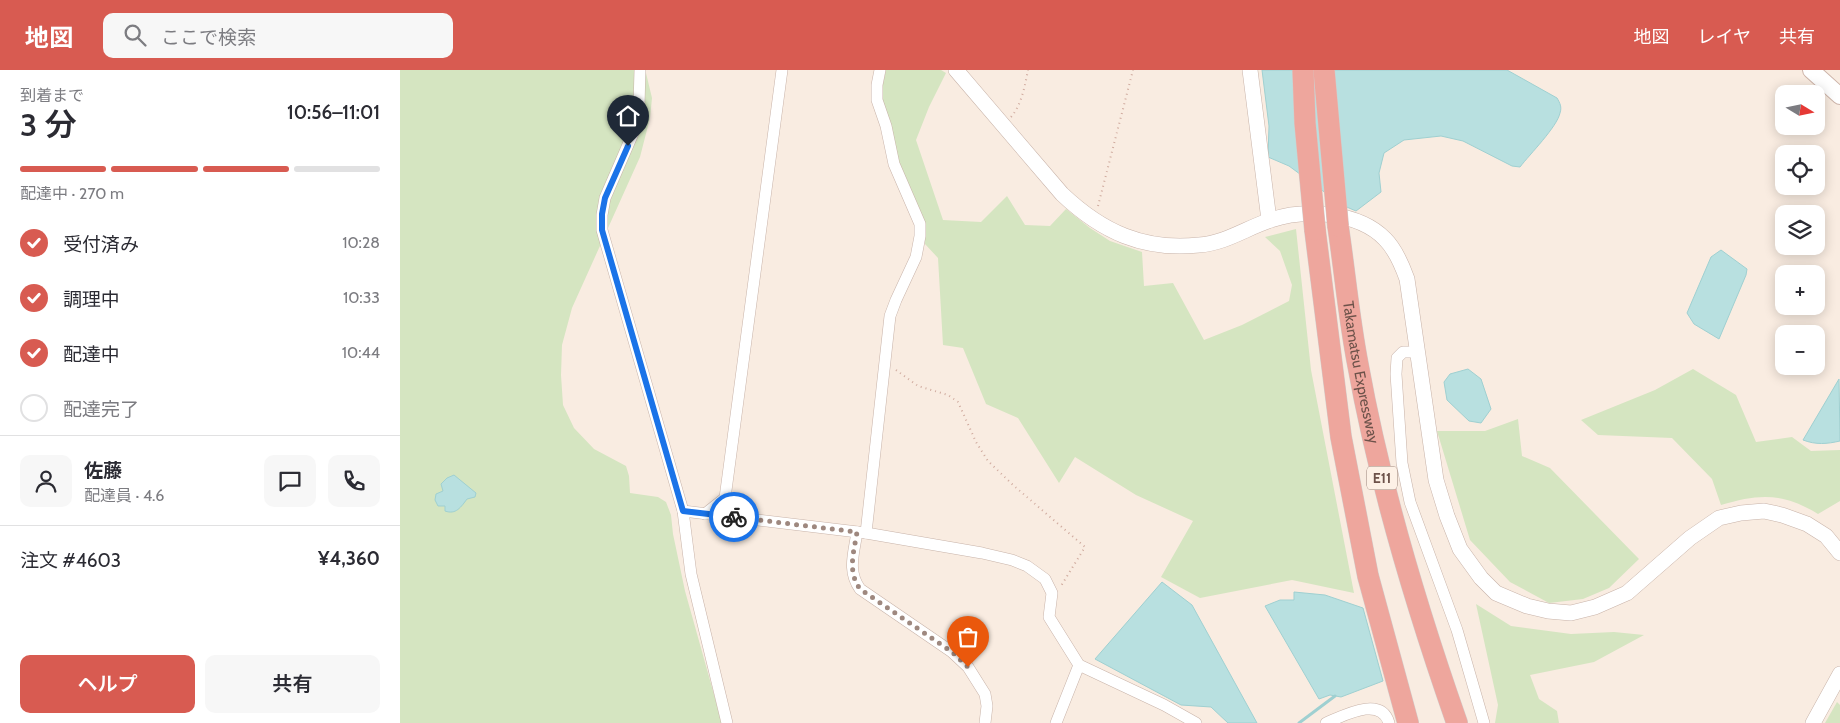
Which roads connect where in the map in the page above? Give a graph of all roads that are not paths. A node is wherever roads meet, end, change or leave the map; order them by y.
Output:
1 (640, 70) edge
2 (782, 70) edge
3 (880, 70) edge
4 (956, 70) edge
5 (1250, 70) edge
6 (1303, 70) edge
7 (1324, 70) edge
8 (1812, 70) edge
9 (1840, 96) edge
10 (1269, 220) junction
11 (1417, 352) junction
12 (683, 511) junction
13 (706, 514) junction
14 (861, 533) junction
15 (1840, 552) edge
16 (1079, 665) junction
17 (1840, 674) edge
18 (727, 723) edge
19 (985, 723) edge
20 (1056, 723) edge
21 (1196, 723) edge
22 (1326, 723) edge
23 (1389, 723) edge
24 (1408, 723) edge
25 (1456, 723) edge
26 (1484, 723) edge
27 (1813, 723) edge

1 - 12 street
2 - 13 street
3 - 14 street
4 - 10 street
5 - 10 street
6 - 24 highway, Takamatsu Expressway / E11, bridge
7 - 25 highway, Takamatsu Expressway / E11, bridge
8 - 9 main road
10 - 11 street
11 - 15 street
11 - 26 street
12 - 13 street
12 - 18 street
13 - 14 street
14 - 16 street
14 - 19 street
16 - 20 street
16 - 21 street
17 - 27 street
22 - 23 street

